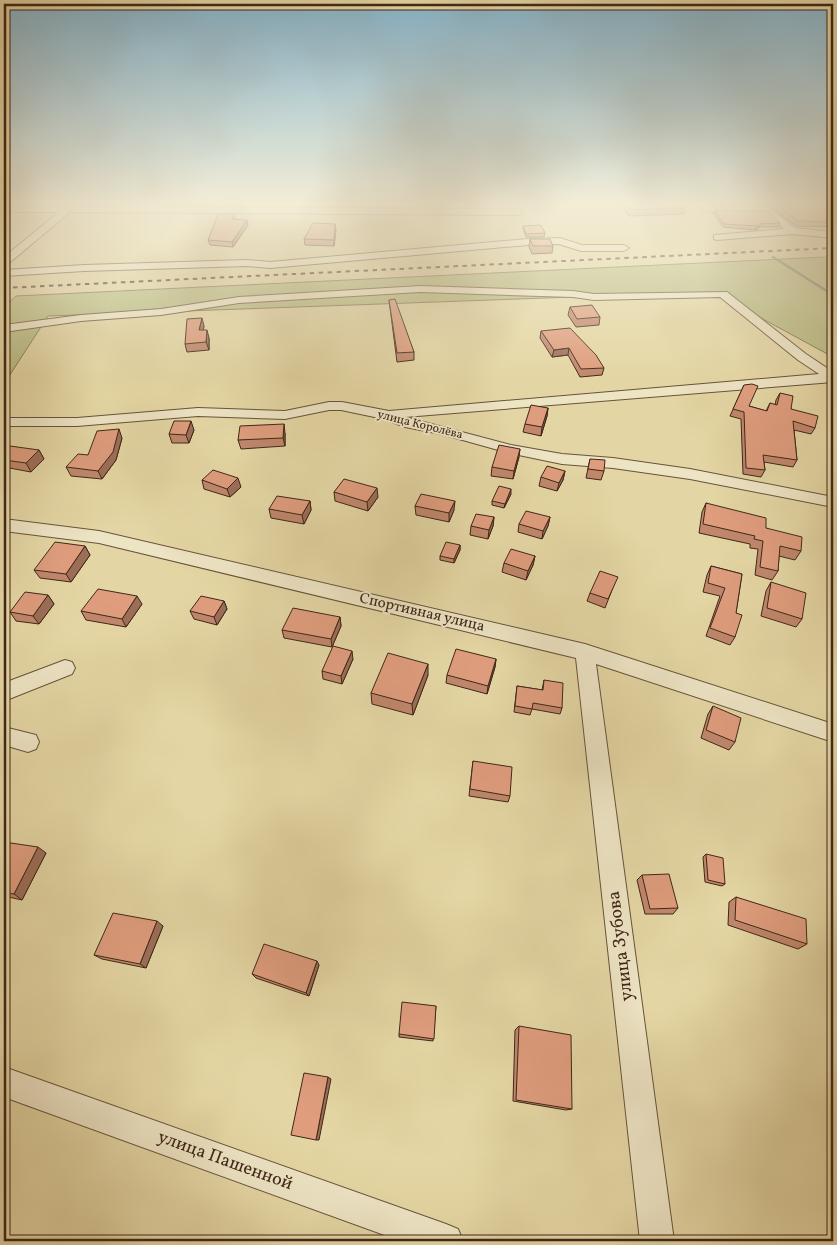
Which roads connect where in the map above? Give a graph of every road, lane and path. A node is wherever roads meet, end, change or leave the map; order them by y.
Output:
1 (291, 262) edge
2 (4, 273) edge
3 (4, 329) edge
4 (832, 378) edge
5 (388, 415) junction
6 (4, 422) edge
7 (833, 502) edge
8 (4, 526) edge
9 (585, 652) junction
10 (65, 668) dead end
11 (4, 692) edge
12 (833, 733) edge
13 (4, 736) edge
14 (28, 742) dead end
15 (4, 1082) edge
16 (446, 1241) edge
17 (657, 1241) edge

1 - 2 street
3 - 4 street
4 - 5 street
5 - 6 street, улица Королёва
5 - 7 street, улица Королёва
8 - 9 street, Спортивная улица
9 - 12 street, Спортивная улица
9 - 17 street, улица Зубова
10 - 11 street
13 - 14 street
15 - 16 street, улица Пашенной

